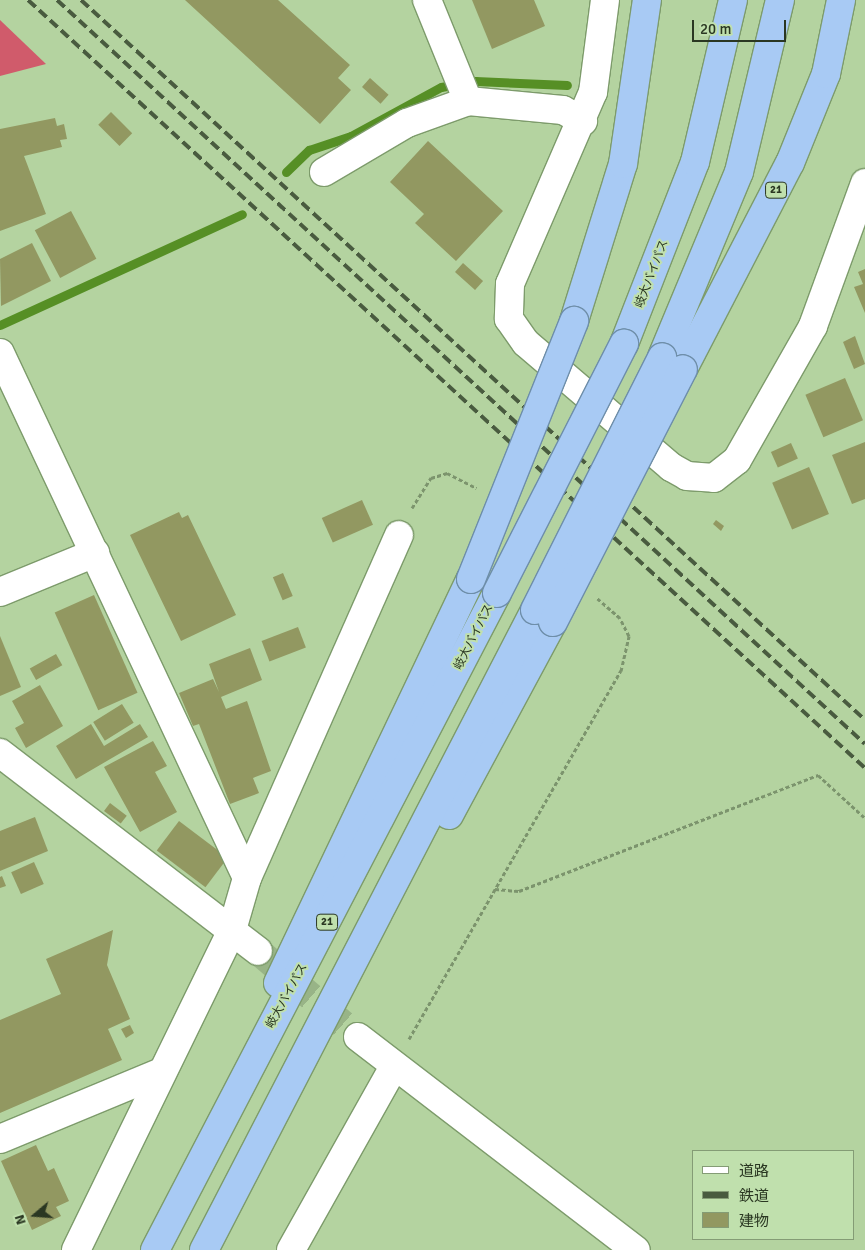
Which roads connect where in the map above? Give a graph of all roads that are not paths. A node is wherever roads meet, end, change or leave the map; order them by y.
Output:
1 (427, 0) edge
2 (605, 0) edge
3 (646, 0) edge
4 (733, 0) edge
5 (780, 0) edge
6 (841, 0) edge
7 (464, 89) junction
8 (583, 121) junction
9 (324, 172) dead end
10 (865, 183) edge
11 (0, 353) edge
12 (672, 363) junction
13 (399, 535) dead end
14 (94, 553) junction
15 (0, 592) edge
16 (0, 753) edge
17 (247, 878) junction
18 (232, 930) junction
19 (258, 951) tunnel mouth
20 (358, 1037) tunnel mouth
21 (264, 1038) junction
22 (393, 1068) junction
23 (162, 1072) junction
24 (0, 1139) edge
25 (76, 1250) edge
26 (155, 1250) edge
27 (204, 1250) edge
28 (291, 1250) edge
29 (636, 1250) edge

1 - 7 street
2 - 8 street
3 - 21 highway, 21, bridge
4 - 21 highway, 岐大バイパス / 21, bridge
5 - 12 highway, 21
6 - 12 highway, 21
7 - 8 street
7 - 9 street
8 - 10 street
11 - 14 street
12 - 27 highway, 21, bridge
13 - 17 street
14 - 15 street
14 - 17 street
16 - 18 street
17 - 18 street
18 - 19 street
18 - 23 street
20 - 22 street
21 - 26 highway, 岐大バイパス / 21
22 - 28 street
22 - 29 street
23 - 24 street
23 - 25 street

